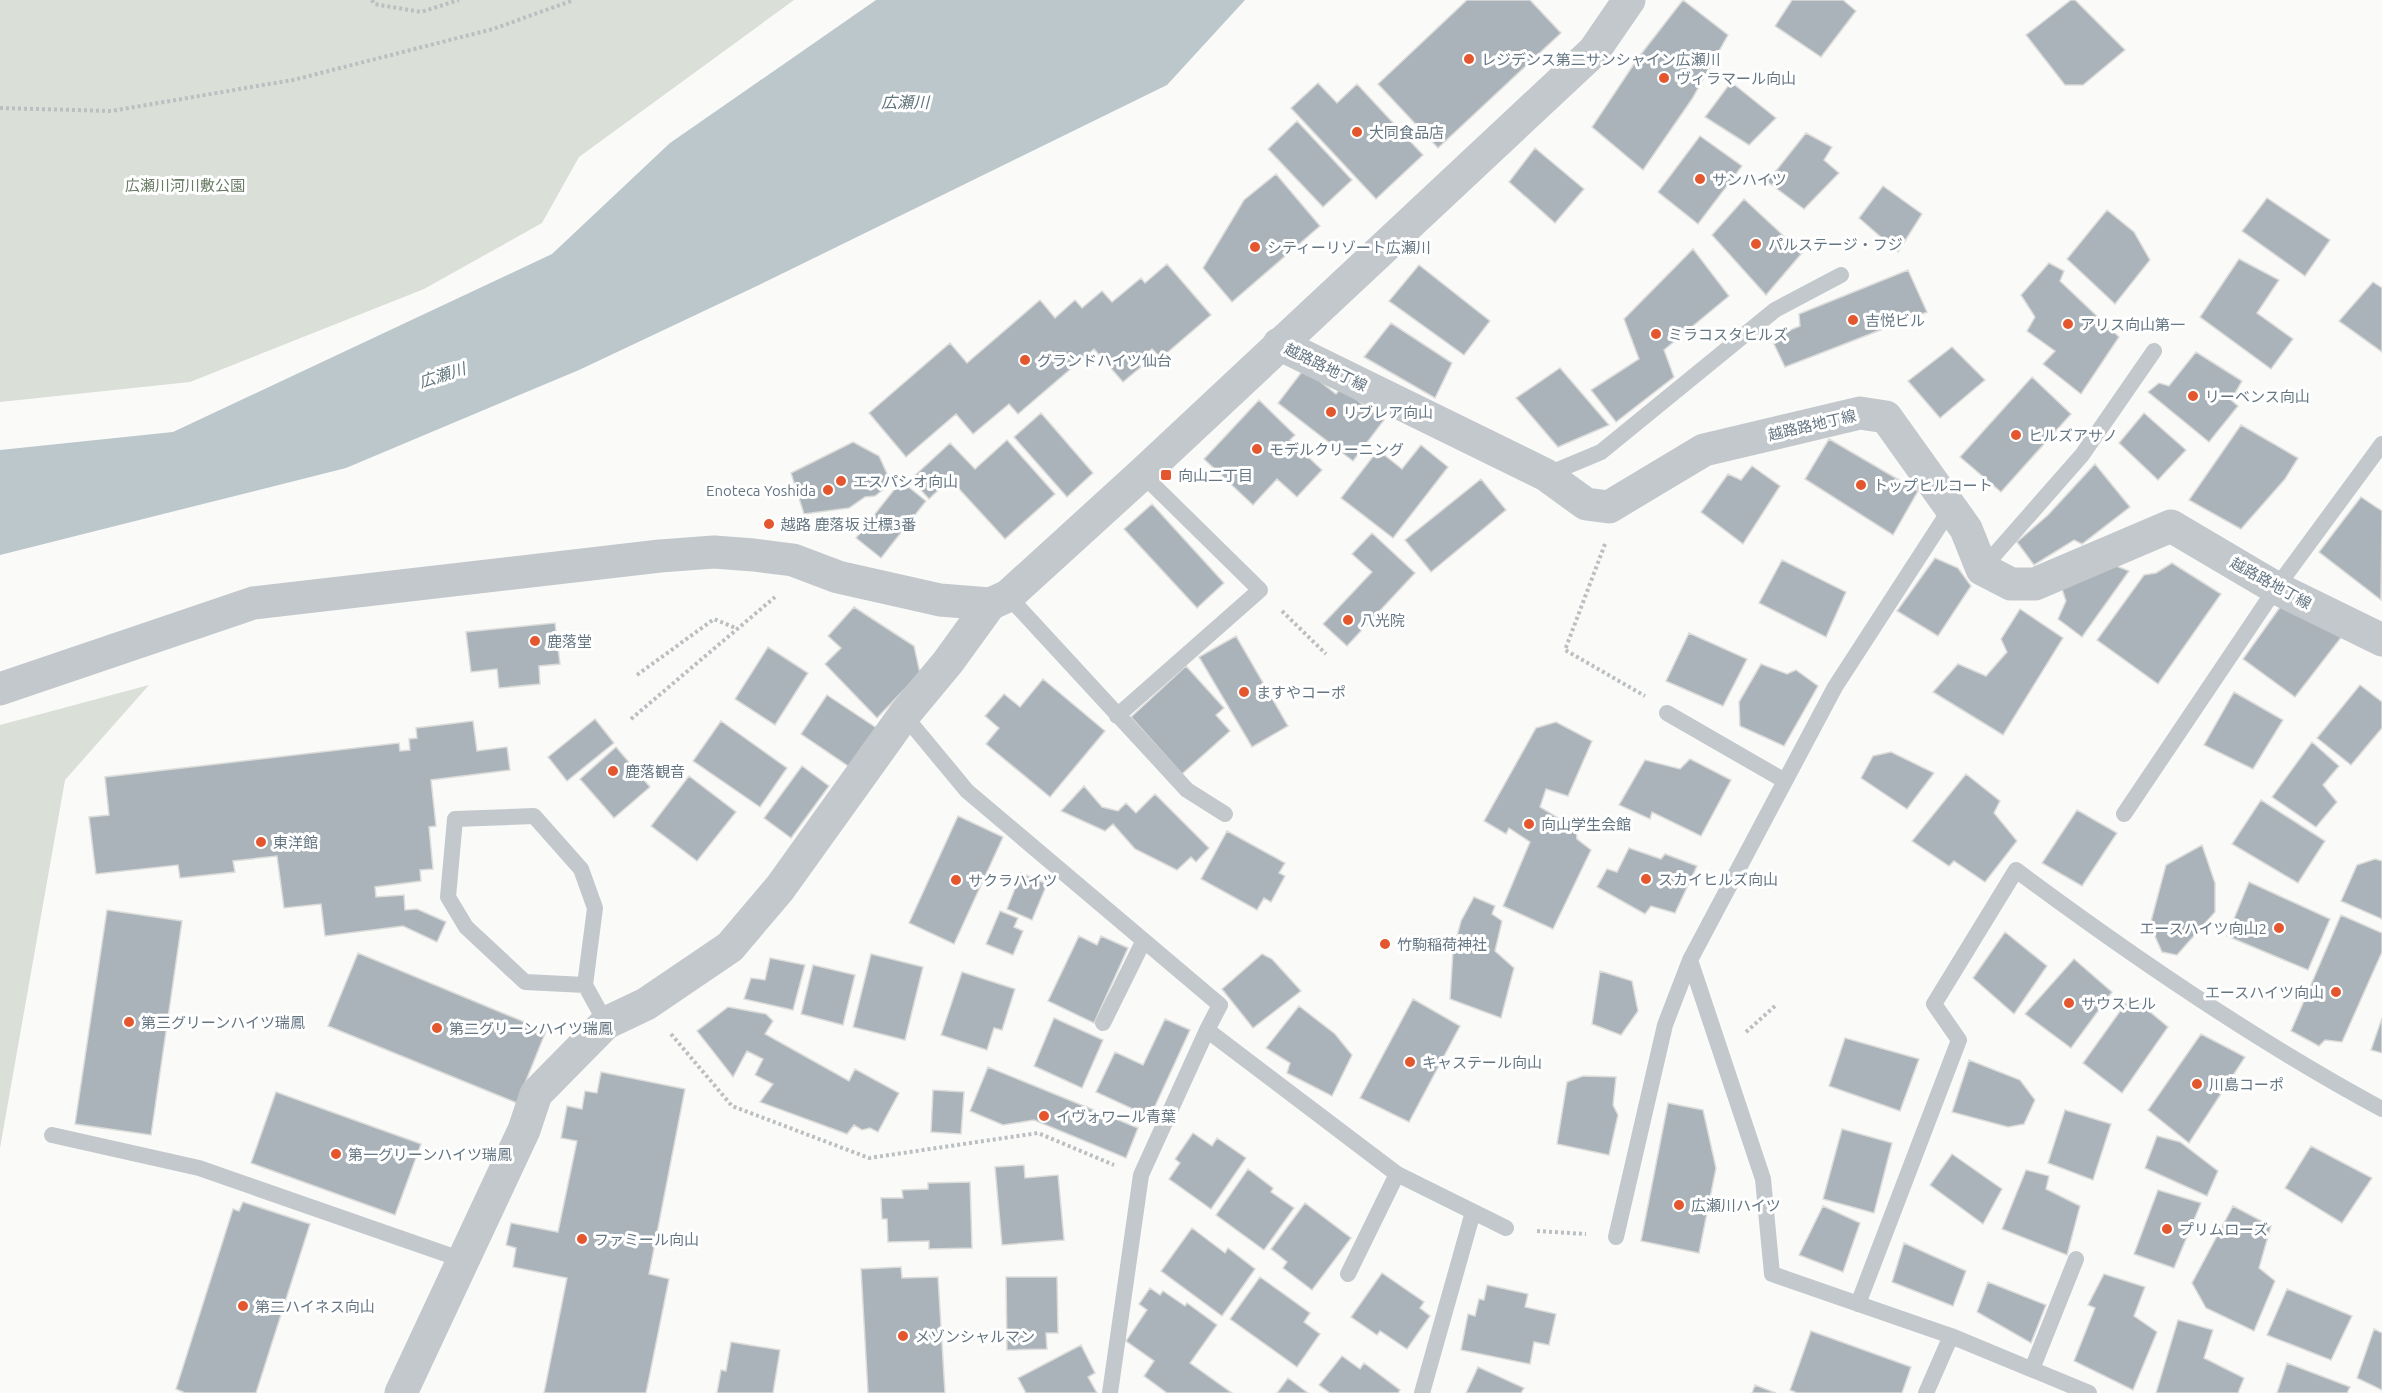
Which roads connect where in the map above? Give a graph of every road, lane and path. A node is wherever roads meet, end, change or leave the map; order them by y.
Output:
1 (372, 0) edge
2 (459, 0) edge
3 (574, 0) edge
4 (1629, 0) edge
5 (0, 108) edge
6 (1841, 275) dead end
7 (1278, 344) junction
8 (2154, 351) dead end
9 (2382, 444) edge
10 (1142, 474) junction
11 (1546, 475) junction
12 (1638, 489) junction
13 (1951, 508) junction
14 (1982, 569) junction
15 (2276, 588) junction
16 (1260, 590) junction
17 (778, 594) dead end
18 (999, 600) junction
19 (738, 628) junction
20 (2382, 640) edge
21 (1326, 654) dead end
22 (637, 675) dead end
23 (0, 689) edge
24 (1666, 713) joint
25 (904, 715) junction
26 (1117, 716) junction
27 (632, 719) dead end
28 (1785, 781) junction
29 (1225, 814) dead end
30 (2124, 814) dead end
31 (1143, 942) junction
32 (1690, 960) junction
33 (585, 985) junction
34 (646, 1004) junction
35 (1776, 1005) dead end
36 (606, 1023) junction
37 (1103, 1023) dead end
38 (1207, 1030) junction
39 (1744, 1033) dead end
40 (2382, 1109) edge
41 (52, 1135) dead end
42 (1397, 1174) junction
43 (1141, 1175) junction
44 (1473, 1212) junction
45 (1506, 1228) joint
46 (1616, 1236) joint
47 (2076, 1259) dead end
48 (463, 1260) junction
49 (1348, 1274) dead end
50 (1858, 1304) junction
51 (1951, 1336) junction
52 (2032, 1369) junction
53 (400, 1393) edge
54 (1110, 1393) edge
55 (1422, 1393) edge
56 (1926, 1393) edge
57 (2089, 1393) edge

1 - 2 path
3 - 5 path
4 - 7 street
6 - 11 lane
7 - 10 street
7 - 11 street, 越路路地丁線
8 - 14 lane
9 - 15 lane
10 - 16 lane
10 - 18 street
11 - 12 street, 越路路地丁線
12 - 13 street, 越路路地丁線
12 - 24 path
13 - 14 street, 越路路地丁線
13 - 28 lane
14 - 15 street, 越路路地丁線
15 - 20 street, 越路路地丁線
15 - 30 lane
16 - 21 path
16 - 26 lane
17 - 19 path
18 - 23 street
18 - 25 street
18 - 26 lane
19 - 22 path
19 - 27 path
24 - 28 lane
25 - 31 lane
25 - 34 street
26 - 29 lane
28 - 32 lane
31 - 37 lane
31 - 38 lane
32 - 46 lane
32 - 50 lane
33 - 33 lane
33 - 36 lane
34 - 36 street
34 - 43 path
35 - 39 path
36 - 48 street
38 - 42 lane
38 - 43 lane
40 - 50 lane
41 - 48 lane
42 - 44 lane
42 - 49 lane
43 - 54 lane
44 - 45 lane
44 - 55 lane
45 - 46 path
47 - 52 lane
48 - 53 street
50 - 51 lane
51 - 52 lane
51 - 56 lane
52 - 57 lane

